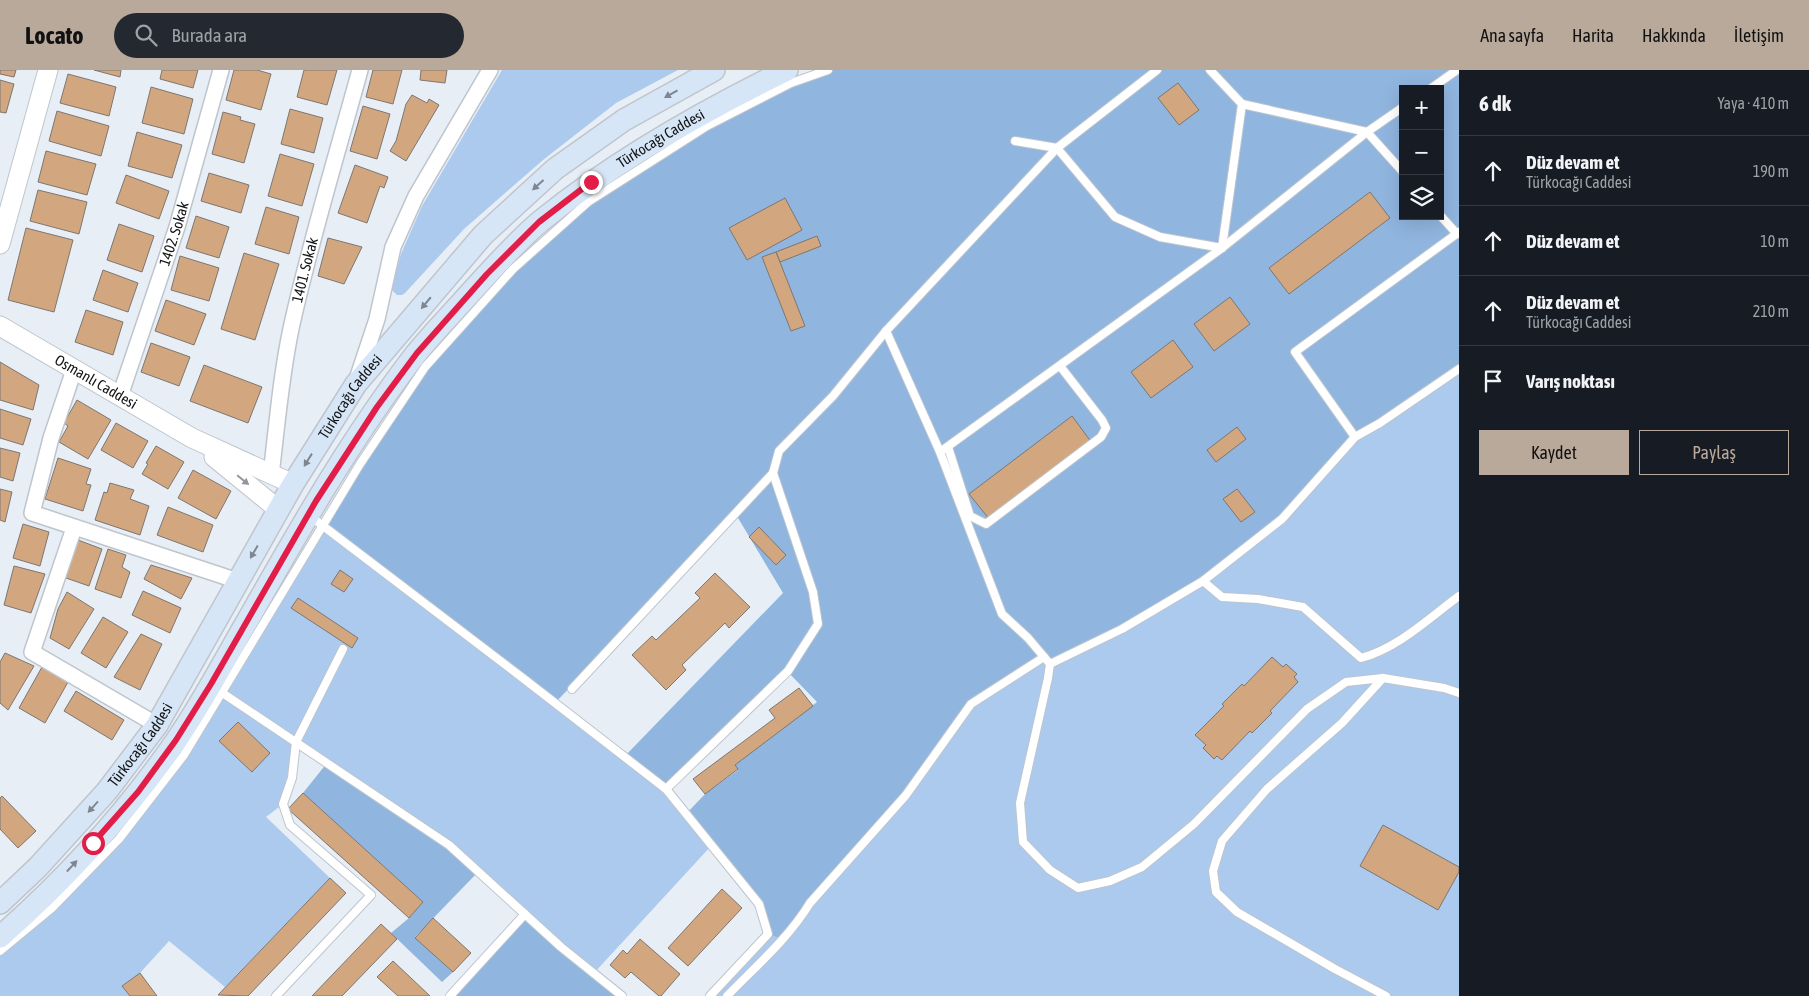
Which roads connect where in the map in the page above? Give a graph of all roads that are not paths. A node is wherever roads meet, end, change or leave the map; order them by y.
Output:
1 (48, 70) edge
2 (221, 70) edge
3 (360, 70) edge
4 (490, 70) edge
5 (714, 70) edge
6 (787, 70) edge
7 (828, 70) edge
8 (1157, 70) edge
9 (1210, 70) edge
10 (1457, 70) edge
11 (1436, 85) edge
12 (1242, 104) junction
13 (1399, 110) edge
14 (1368, 132) junction
15 (1015, 141) dead end
16 (1057, 148) junction
17 (1399, 167) edge
18 (1444, 219) edge
19 (1458, 233) edge
20 (0, 244) edge
21 (1222, 248) junction
22 (0, 326) edge
23 (886, 330) junction
24 (1060, 366) junction
25 (1459, 369) edge
26 (74, 370) junction
27 (356, 384) junction
28 (120, 396) junction
29 (1355, 437) junction
30 (192, 438) junction
31 (948, 447) junction
32 (940, 452) junction
33 (772, 473) junction
34 (270, 475) junction
35 (293, 484) junction
36 (279, 510) junction
37 (312, 517) junction
38 (74, 528) junction
39 (238, 581) junction
40 (1203, 581) junction
41 (1459, 596) edge
42 (344, 650) dead end
43 (1047, 660) junction
44 (1383, 678) junction
45 (216, 688) junction
46 (572, 688) dead end
47 (1459, 693) edge
48 (157, 725) junction
49 (296, 742) junction
50 (666, 789) junction
51 (0, 903) edge
52 (525, 914) junction
53 (0, 937) edge
54 (0, 951) edge
55 (276, 996) edge
56 (450, 996) edge
57 (622, 996) edge
58 (710, 996) edge
59 (727, 996) edge
60 (1386, 996) edge

1 - 20 street
2 - 28 street, 1402. Sokak
3 - 34 street, 1401. Sokak
4 - 27 street
5 -> 27 main road, Türkocağı Caddesi
6 - 37 main road, Türkocağı Caddesi
7 - 37 lane
8 - 16 lane
9 - 12 lane
10 - 11 lane
12 - 14 lane
12 - 21 lane
13 - 14 lane
14 - 17 lane
14 - 21 lane
15 - 16 lane
16 - 21 lane
16 - 23 lane
18 - 19 lane
19 - 29 lane
21 - 24 lane
22 - 26 street, Osmanlı Caddesi
23 - 32 lane
23 - 33 lane
24 - 31 lane
24 - 31 lane
25 - 29 lane
26 - 28 street, Osmanlı Caddesi
26 - 38 street
27 -> 35 main road, Türkocağı Caddesi
28 - 30 street, Osmanlı Caddesi
29 - 40 lane
30 - 34 street, Osmanlı Caddesi
30 -> 36 street, Osmanlı Caddesi
31 - 32 lane
32 - 43 lane
33 - 46 lane
33 - 50 lane
34 - 35 street, Osmanlı Caddesi
35 - 36 main road, Türkocağı Caddesi
35 - 37 main road
36 - 37 main road
36 -> 39 main road, Türkocağı Caddesi
37 - 45 main road, Türkocağı Caddesi
37 - 50 lane
38 - 39 street
38 - 48 street
39 - 48 main road, Türkocağı Caddesi
40 - 41 lane
40 - 43 lane
42 - 49 lane
43 - 44 lane
43 - 59 lane
44 - 47 lane
44 - 60 lane
45 - 49 lane
53 -> 45 main road, Türkocağı Caddesi
45 - 54 lane
48 -> 51 main road, Türkocağı Caddesi
49 - 52 lane
49 - 55 lane
50 - 58 lane
52 - 56 lane
52 - 57 lane

